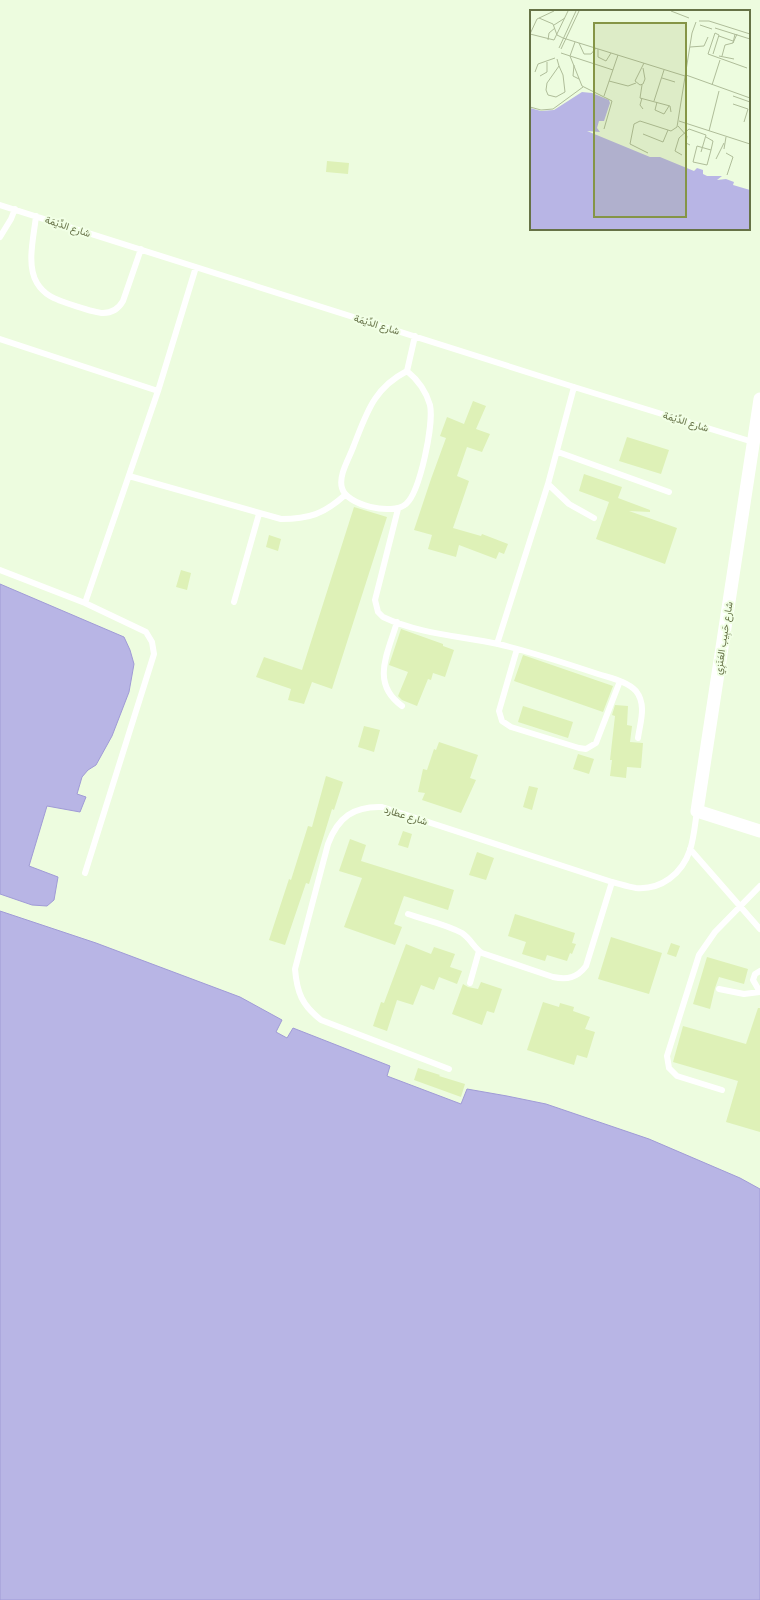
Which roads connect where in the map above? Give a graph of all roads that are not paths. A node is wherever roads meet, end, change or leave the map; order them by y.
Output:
1 (0, 205) edge
2 (15, 209) junction
3 (36, 216) junction
4 (0, 237) edge
5 (141, 250) junction
6 (196, 267) junction
7 (415, 336) junction
8 (0, 339) edge
9 (407, 371) junction
10 (574, 387) junction
11 (158, 391) junction
12 (760, 399) edge
13 (756, 436) edge
14 (558, 452) junction
15 (129, 476) junction
16 (548, 484) junction
17 (668, 492) dead end
18 (345, 495) junction
19 (398, 508) junction
20 (259, 514) junction
21 (594, 518) dead end
22 (0, 570) edge
23 (234, 602) dead end
24 (85, 603) junction
25 (397, 622) junction
26 (497, 644) junction
27 (517, 649) junction
28 (620, 681) junction
29 (402, 706) dead end
30 (638, 738) dead end
31 (697, 811) junction
32 (760, 831) edge
33 (690, 849) junction
34 (85, 873) dead end
35 (612, 882) junction
36 (760, 886) edge
37 (740, 907) junction
38 (408, 914) dead end
39 (760, 929) edge
40 (479, 951) junction
41 (760, 971) edge
42 (470, 983) dead end
43 (719, 989) dead end
44 (760, 992) edge
45 (449, 1069) dead end
46 (722, 1090) dead end

1 - 2 lane, شارع الدِّيْمَة
2 - 3 lane, شارع الدِّيْمَة
2 - 4 lane
3 - 5 lane, شارع الدِّيْمَة
3 - 5 lane
5 - 6 lane, شارع الدِّيْمَة
6 - 7 lane, شارع الدِّيْمَة
6 - 11 lane
7 - 9 lane
7 - 10 lane, شارع الدِّيْمَة
8 - 11 lane
9 - 18 lane
9 - 19 lane
10 - 13 lane, شارع الدِّيْمَة
10 - 14 lane
11 - 15 lane
12 - 13 street, شارع حَبِيب العَنَزِي
13 - 31 street, شارع حَبِيب العَنَزِي
14 - 16 lane
14 - 17 lane
15 - 20 lane
15 - 24 lane
16 - 21 lane
16 - 26 lane
18 - 19 lane
18 - 20 lane
19 - 25 lane
20 - 23 lane
22 - 24 lane
24 - 34 lane
25 - 26 lane
25 - 29 lane
26 - 27 lane
27 - 28 lane
27 - 28 lane
28 - 30 lane
31 - 32 street
31 - 33 lane, شارع عطارد
33 - 35 lane, شارع عطارد
33 - 37 lane
35 - 40 lane
35 - 45 lane, شارع عطارد
36 - 37 lane
37 - 39 lane
37 - 46 lane
38 - 40 lane
40 - 42 lane
41 - 44 lane
43 - 44 lane

